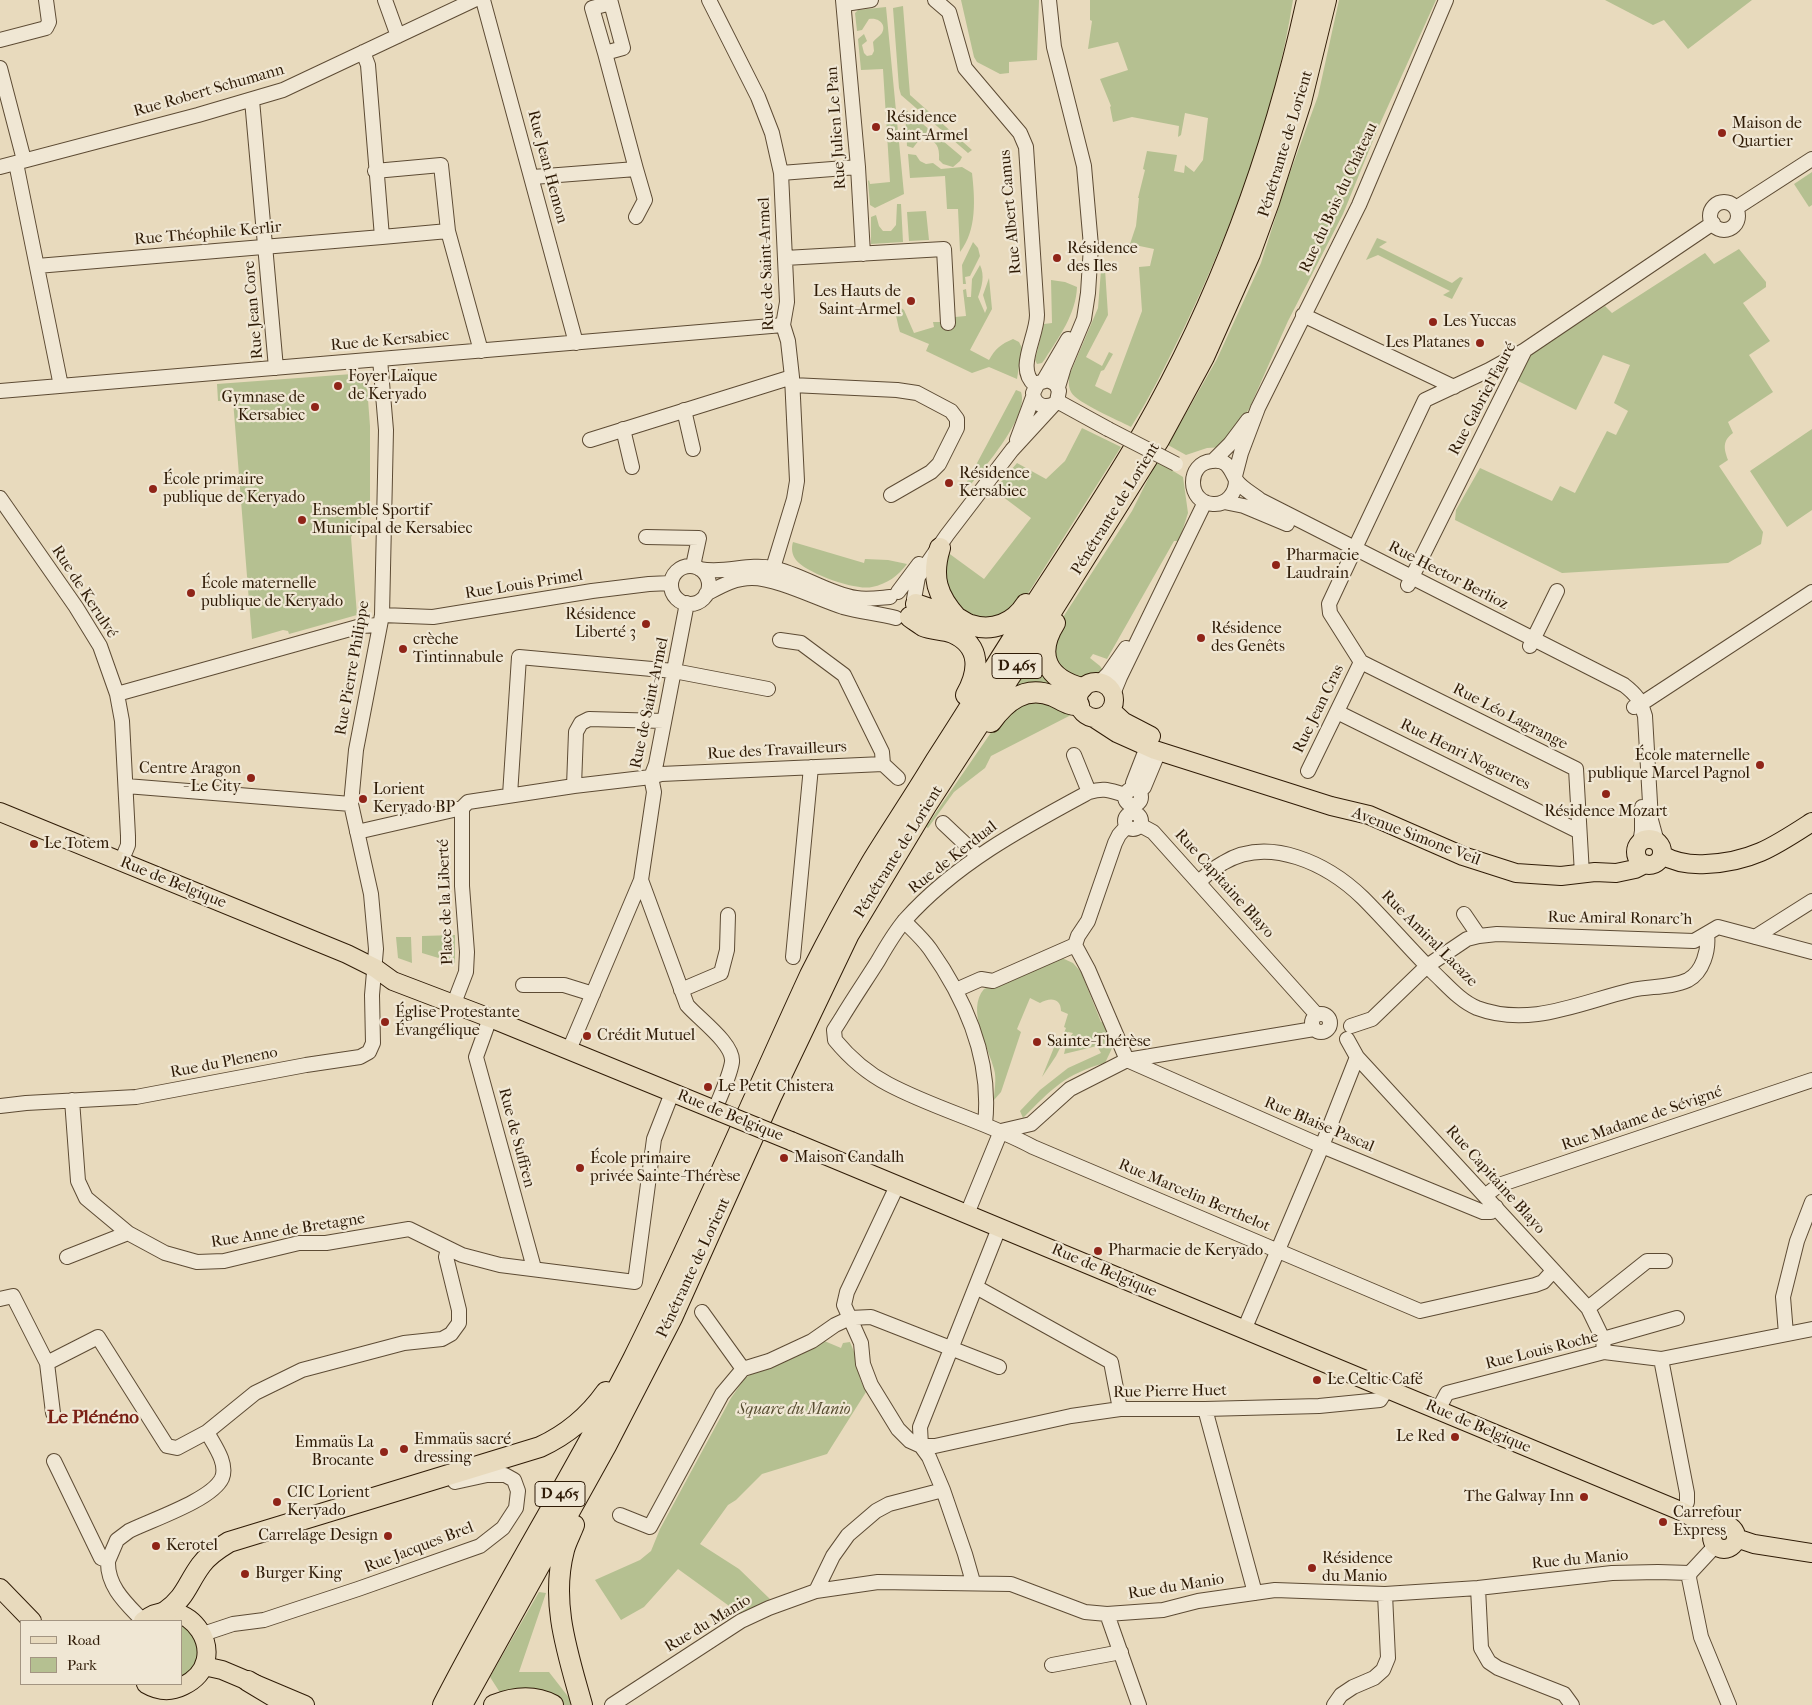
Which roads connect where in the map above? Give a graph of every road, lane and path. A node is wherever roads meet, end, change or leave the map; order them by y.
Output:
1 (46, 0) edge
2 (386, 0) edge
3 (474, 0) edge
4 (483, 0) edge
5 (709, 0) edge
6 (871, 0) edge
7 (935, 0) edge
8 (1049, 0) edge
9 (1307, 0) edge
10 (1326, 0) edge
11 (1446, 0) edge
12 (844, 2) edge
13 (398, 36) junction
14 (0, 40) edge
15 (363, 52) junction
16 (605, 53) dead end
17 (0, 68) edge
18 (252, 100) junction
19 (1812, 159) edge
20 (20, 162) junction
21 (0, 167) edge
22 (858, 167) junction
23 (636, 169) junction
24 (376, 171) junction
25 (781, 173) junction
26 (533, 177) junction
27 (1736, 208) junction
28 (636, 217) dead end
29 (1713, 223) junction
30 (448, 231) junction
31 (382, 237) junction
32 (266, 247) junction
33 (863, 254) junction
34 (785, 258) junction
35 (37, 266) junction
36 (1088, 293) junction
37 (1303, 315) junction
38 (948, 323) dead end
39 (783, 325) junction
40 (576, 343) junction
41 (1525, 350) junction
42 (481, 351) junction
43 (380, 359) junction
44 (276, 368) junction
45 (1171, 380) junction
46 (792, 381) junction
47 (61, 386) junction
48 (1037, 387) junction
49 (1454, 387) junction
50 (0, 392) edge
51 (1056, 398) junction
52 (1258, 408) junction
53 (684, 410) junction
54 (623, 429) junction
55 (590, 440) dead end
56 (1159, 440) junction
57 (694, 449) dead end
58 (1012, 450) junction
59 (1214, 460) junction
60 (632, 467) dead end
61 (1195, 471) junction
62 (1236, 478) junction
63 (891, 495) dead end
64 (0, 498) edge
65 (1204, 502) junction
66 (1224, 502) junction
67 (646, 537) dead end
68 (943, 541) junction
69 (1353, 553) junction
70 (696, 567) junction
71 (773, 568) junction
72 (1410, 582) junction
73 (671, 583) junction
74 (1557, 590) dead end
75 (1812, 592) edge
76 (706, 594) junction
77 (894, 595) junction
78 (687, 603) junction
79 (1155, 604) junction
80 (909, 609) junction
81 (957, 618) junction
82 (381, 620) junction
83 (780, 640) dead end
84 (1531, 642) junction
85 (1361, 662) junction
86 (674, 671) junction
87 (768, 689) dead end
88 (117, 694) junction
89 (1089, 698) junction
90 (1112, 702) junction
91 (1638, 705) junction
92 (1337, 712) junction
93 (664, 721) junction
94 (1153, 749) junction
95 (1074, 755) dead end
96 (883, 764) junction
97 (811, 766) junction
98 (1211, 766) junction
99 (1308, 771) dead end
100 (651, 777) junction
101 (898, 778) dead end
102 (126, 786) junction
103 (574, 786) junction
104 (1089, 792) junction
105 (510, 795) junction
106 (351, 804) junction
107 (1133, 807) junction
108 (462, 808) junction
109 (0, 812) edge
110 (1812, 822) edge
111 (944, 823) dead end
112 (1578, 830) junction
113 (357, 832) junction
114 (1649, 847) junction
115 (978, 856) junction
116 (121, 862) junction
117 (1588, 873) junction
118 (641, 880) junction
119 (1199, 882) junction
120 (1812, 901) edge
121 (1464, 914) dead end
122 (728, 915) dead end
123 (859, 916) junction
124 (904, 921) junction
125 (835, 926) junction
126 (1707, 934) junction
127 (1479, 936) junction
128 (1755, 938) junction
129 (1075, 945) junction
130 (1812, 952) edge
131 (792, 957) dead end
132 (375, 965) junction
133 (1427, 966) junction
134 (523, 985) dead end
135 (681, 990) junction
136 (956, 990) junction
137 (594, 994) junction
138 (456, 998) junction
139 (490, 1018) junction
140 (1332, 1027) junction
141 (835, 1040) joint
142 (570, 1050) junction
143 (1358, 1057) junction
144 (1128, 1060) junction
145 (1812, 1080) edge
146 (672, 1093) junction
147 (72, 1100) junction
148 (0, 1106) edge
149 (715, 1110) junction
150 (985, 1124) junction
151 (1001, 1131) junction
152 (1322, 1146) junction
153 (897, 1186) junction
154 (1486, 1195) junction
155 (1812, 1202) edge
156 (1496, 1207) junction
157 (967, 1214) junction
158 (999, 1228) junction
159 (128, 1233) junction
160 (448, 1249) junction
161 (1278, 1250) junction
162 (67, 1258) dead end
163 (1665, 1261) dead end
164 (534, 1268) junction
165 (1553, 1271) junction
166 (671, 1280) junction
167 (976, 1287) junction
168 (0, 1299) edge
169 (1588, 1308) junction
170 (702, 1312) dead end
171 (672, 1318) junction
172 (850, 1318) junction
173 (1677, 1318) dead end
174 (1812, 1329) edge
175 (1244, 1330) junction
176 (1786, 1334) junction
177 (1604, 1346) junction
178 (952, 1348) junction
179 (1661, 1359) junction
180 (47, 1363) junction
181 (999, 1367) dead end
182 (743, 1369) junction
183 (1387, 1389) junction
184 (1120, 1409) junction
185 (1205, 1409) junction
186 (1438, 1410) junction
187 (52, 1413) dead end
188 (207, 1432) junction
189 (921, 1446) junction
190 (54, 1461) dead end
191 (943, 1490) junction
192 (335, 1509) junction
193 (1682, 1512) junction
194 (620, 1515) dead end
195 (1714, 1539) junction
196 (1812, 1553) edge
197 (108, 1561) junction
198 (1690, 1573) junction
199 (973, 1582) junction
200 (0, 1588) edge
201 (1478, 1588) junction
202 (816, 1591) junction
203 (1255, 1593) junction
204 (1385, 1594) junction
205 (165, 1612) junction
206 (1107, 1614) junction
207 (31, 1620) edge
208 (142, 1620) edge
209 (145, 1620) edge
210 (203, 1634) junction
211 (1121, 1652) junction
212 (1052, 1665) dead end
213 (204, 1666) junction
214 (248, 1681) junction
215 (148, 1685) edge
216 (280, 1705) edge
217 (305, 1705) edge
218 (443, 1705) edge
219 (462, 1705) edge
220 (494, 1705) edge
221 (553, 1705) edge
222 (582, 1705) edge
223 (612, 1705) edge
224 (1138, 1705) edge
225 (1334, 1705) edge
226 (1572, 1705) edge
227 (1729, 1705) edge

1 - 14 street
2 - 13 street
3 - 13 street, Rue Robert Schumann
4 - 26 street, Rue Jean Hemon
5 - 25 street, Rue de Saint-Armel
6 - 12 street
7 - 48 street, Rue Albert Camus
8 - 36 street
9 - 45 highway, Pénétrante de Lorient / D 465
10 - 56 highway, Pénétrante de Lorient / D 465
11 - 37 street, Rue du Bois du Château
12 - 22 street, Rue Julien Le Pan
13 - 15 street, Rue Robert Schumann
15 - 18 street, Rue Robert Schumann
15 - 24 street
16 - 23 street
17 - 20 street
18 - 20 street, Rue Robert Schumann
18 - 32 street, Rue Jean Core
19 - 27 street
20 - 21 street, Rue Robert Schumann
20 - 35 street
22 - 25 street
22 - 33 street, Rue Julien Le Pan
23 - 26 street
23 - 28 street
24 - 30 street
24 - 31 street
25 - 34 street, Rue de Saint-Armel
26 - 40 street, Rue Jean Hemon
27 - 29 street
27 - 29 street
29 - 41 street, Rue Gabriel Fauré
30 - 31 street, Rue Théophile Kerlir
30 - 42 street
31 - 32 street, Rue Théophile Kerlir
32 - 35 street, Rue Théophile Kerlir
32 - 44 street, Rue Jean Core
33 - 34 street
33 - 38 street
34 - 39 street, Rue de Saint-Armel
35 - 47 street
36 - 48 street
36 - 51 street
37 - 49 street
37 - 52 street, Rue du Bois du Château
39 - 40 street, Rue de Kersabiec
39 - 46 street, Rue de Saint-Armel
40 - 42 street, Rue de Kersabiec
41 - 49 street, Rue Jean Cras
41 - 72 street, Rue Gabriel Fauré
42 - 43 street, Rue de Kersabiec
43 - 44 street, Rue de Kersabiec
43 - 82 street, Rue Pierre Philippe
44 - 47 street, Rue de Kersabiec
45 - 81 highway
45 - 125 highway, Pénétrante de Lorient / D 465
46 - 53 street
46 - 63 street
46 - 71 street, Rue de Saint-Armel
47 - 50 street, Rue de Kersabiec
48 - 51 street
48 - 51 street
48 - 58 street
49 - 69 street, Rue Jean Cras
51 - 58 street
51 - 61 street, bridge
52 - 59 street, Rue du Bois du Château
52 - 62 street, Rue du Bois du Château
53 - 54 street
53 - 57 street
54 - 55 street
54 - 60 street
56 - 89 highway
56 - 123 highway, Pénétrante de Lorient / D 465
58 - 68 street
59 - 61 street
59 - 62 street
61 - 65 street
62 - 66 street
62 - 69 street, Rue Hector Berlioz
64 - 88 street, Rue de Kerulvé
65 - 66 street
65 - 79 street
66 - 69 street, Rue Hector Berlioz
67 - 70 street
68 - 77 street
68 - 80 street
68 - 81 highway
69 - 72 street, Rue Hector Berlioz
69 - 85 street, Rue Jean Cras
70 - 71 street
70 - 73 street
70 - 76 street
71 - 77 street
72 - 84 street, Rue Hector Berlioz
73 - 78 street
73 - 82 street, Rue Louis Primel
74 - 84 street
75 - 91 street
76 - 78 street
76 - 80 street
77 - 80 street
77 - 80 street
78 - 86 street, Rue de Saint-Armel
79 - 89 street
79 - 90 street
80 - 81 highway
80 - 125 highway
82 - 88 street, Rue Louis Primel
82 - 106 street, Rue Pierre Philippe
83 - 96 street
84 - 91 street, Rue Hector Berlioz
85 - 92 street, Rue Jean Cras
85 - 112 street, Rue Léo Lagrange
86 - 87 street
86 - 93 street, Rue de Saint-Armel
86 - 105 street
88 - 102 street, Rue de Kerulvé
89 - 90 main road, Avenue Simone Veil
89 - 90 main road
89 - 94 main road, Avenue Simone Veil
89 - 123 highway
90 - 98 main road, Avenue Simone Veil
91 - 114 street
92 - 99 street, Rue Jean Cras
92 - 112 street, Rue Henri Nogueres
93 - 100 street, Rue de Saint-Armel
93 - 103 street
94 - 98 main road, Avenue Simone Veil
94 - 107 street
95 - 104 street
96 - 97 street, Rue des Travailleurs
96 - 101 street
97 - 100 street, Rue des Travailleurs
97 - 131 street
98 - 117 main road, Avenue Simone Veil
100 - 103 street, Rue des Travailleurs
100 - 118 street, Rue de Saint-Armel
102 - 106 street
102 - 116 street, Rue de Kerulvé
103 - 105 street, Rue des Travailleurs
104 - 107 street, Rue de Kerdual
104 - 115 street, Rue de Kerdual
105 - 108 street, Rue des Travailleurs
106 - 113 street, Rue Pierre Philippe
107 - 119 street, Rue Capitaine Blayo
107 - 129 street
108 - 113 street, Place de la Liberté
108 - 138 street, Place de la Liberté
109 - 116 main road, Rue de Belgique
110 - 114 main road
111 - 115 street
112 - 117 street, Rue Léo Lagrange
113 - 132 street
114 - 117 main road, Avenue Simone Veil
114 - 117 main road, Avenue Simone Veil
115 - 124 street, Rue de Kerdual
116 - 132 main road, Rue de Belgique
118 - 135 street, Rue de Saint-Armel
118 - 137 street
119 - 133 street, Rue Amiral Lacaze
119 - 140 street, Rue Capitaine Blayo
120 - 128 street
121 - 127 street
122 - 135 street
123 - 171 highway, Pénétrante de Lorient / D 465
124 - 136 street
124 - 141 street, Rue de Kerdual
125 - 166 highway, Pénétrante de Lorient / D 465
126 - 127 street, Rue Amiral Ronarc'h
126 - 128 street, Rue Amiral Ronarc'h
126 - 133 street, Rue Amiral Lacaze
127 - 133 street, Rue Amiral Ronarc'h
128 - 130 street, Rue Amiral Ronarc'h
129 - 136 street
129 - 144 street
132 - 138 main road, Rue de Belgique
132 - 139 main road, Rue de Belgique
132 - 147 street, Rue du Pleneno
133 - 140 street, Rue Amiral Ronarc'h
134 - 137 street
135 - 149 street, Rue de Saint-Armel
136 - 150 street
137 - 142 street
138 - 139 main road, Rue de Belgique
139 - 142 main road, Rue de Belgique
139 - 164 street, Rue de Suffren
140 - 143 street, Rue Capitaine Blayo
140 - 144 street, Rue Amiral Ronarc'h
141 - 150 street, Rue Marcelin Berthelot
142 - 146 main road, Rue de Belgique
143 - 152 street
143 - 154 street, Rue Capitaine Blayo
144 - 151 street, Rue Amiral Ronarc'h
144 - 152 street, Rue Blaise Pascal
145 - 154 street, Rue Madame de Sévigné
146 - 149 main road, Rue de Belgique
146 - 164 street, Rue Anne de Bretagne
147 - 148 street, Rue du Pleneno
147 - 159 street, Rue Anne de Bretagne
149 - 153 main road, Rue de Belgique, bridge
150 - 151 street, Rue Marcelin Berthelot
151 - 157 street
151 - 161 street, Rue Marcelin Berthelot
152 - 156 street, Rue Blaise Pascal
152 - 161 street
153 - 157 main road, Rue de Belgique
153 - 172 street
154 - 156 street, Rue Capitaine Blayo
155 - 176 street
156 - 165 street, Rue Capitaine Blayo
157 - 158 main road, Rue de Belgique
158 - 167 street
158 - 175 main road, Rue de Belgique
159 - 160 street, Rue Anne de Bretagne
159 - 162 street
160 - 164 street, Rue Anne de Bretagne
160 - 188 street
161 - 165 street, Rue Marcelin Berthelot
161 - 175 street
163 - 169 street
165 - 169 street, Rue Capitaine Blayo
166 - 192 highway
166 - 218 highway, Pénétrante de Lorient / D 465
167 - 178 street
167 - 184 street
168 - 180 street
169 - 177 street, Rue Capitaine Blayo
170 - 182 street
171 - 219 highway, Pénétrante de Lorient / D 465
171 - 222 highway
172 - 178 street
172 - 182 street
172 - 189 street
173 - 177 street
174 - 176 street, Rue Louis Roche
175 - 183 main road, Rue de Belgique
176 - 179 street, Rue Louis Roche
177 - 179 street, Rue Louis Roche
177 - 186 street, Rue Louis Roche
178 - 181 street
178 - 189 street
179 - 193 street
180 - 187 street
180 - 188 street
182 - 194 street
183 - 185 street, Rue Pierre Huet
183 - 186 main road, Rue de Belgique
184 - 185 street, Rue Pierre Huet
184 - 189 street, Rue Pierre Huet
185 - 203 street
186 - 193 main road, Rue de Belgique
188 - 197 street
189 - 191 street
190 - 197 street
191 - 199 street
191 - 202 street
192 - 205 highway
192 - 210 street, Rue Jacques Brel
193 - 195 main road, Rue de Belgique
195 - 196 main road
195 - 198 street
197 - 208 street
198 - 201 street, Rue du Manio
198 - 227 street
199 - 202 street, Rue du Manio
199 - 206 street, Rue du Manio
200 - 207 main road
201 - 204 street, Rue du Manio
201 - 226 street
202 - 223 street, Rue du Manio
203 - 204 street, Rue du Manio
203 - 206 street, Rue du Manio
204 - 225 street
205 - 209 main road
205 - 210 main road
206 - 211 street
210 - 213 main road
211 - 212 street
211 - 224 street
213 - 214 main road
213 - 215 main road
214 - 216 highway
214 - 217 main road
220 - 221 highway

